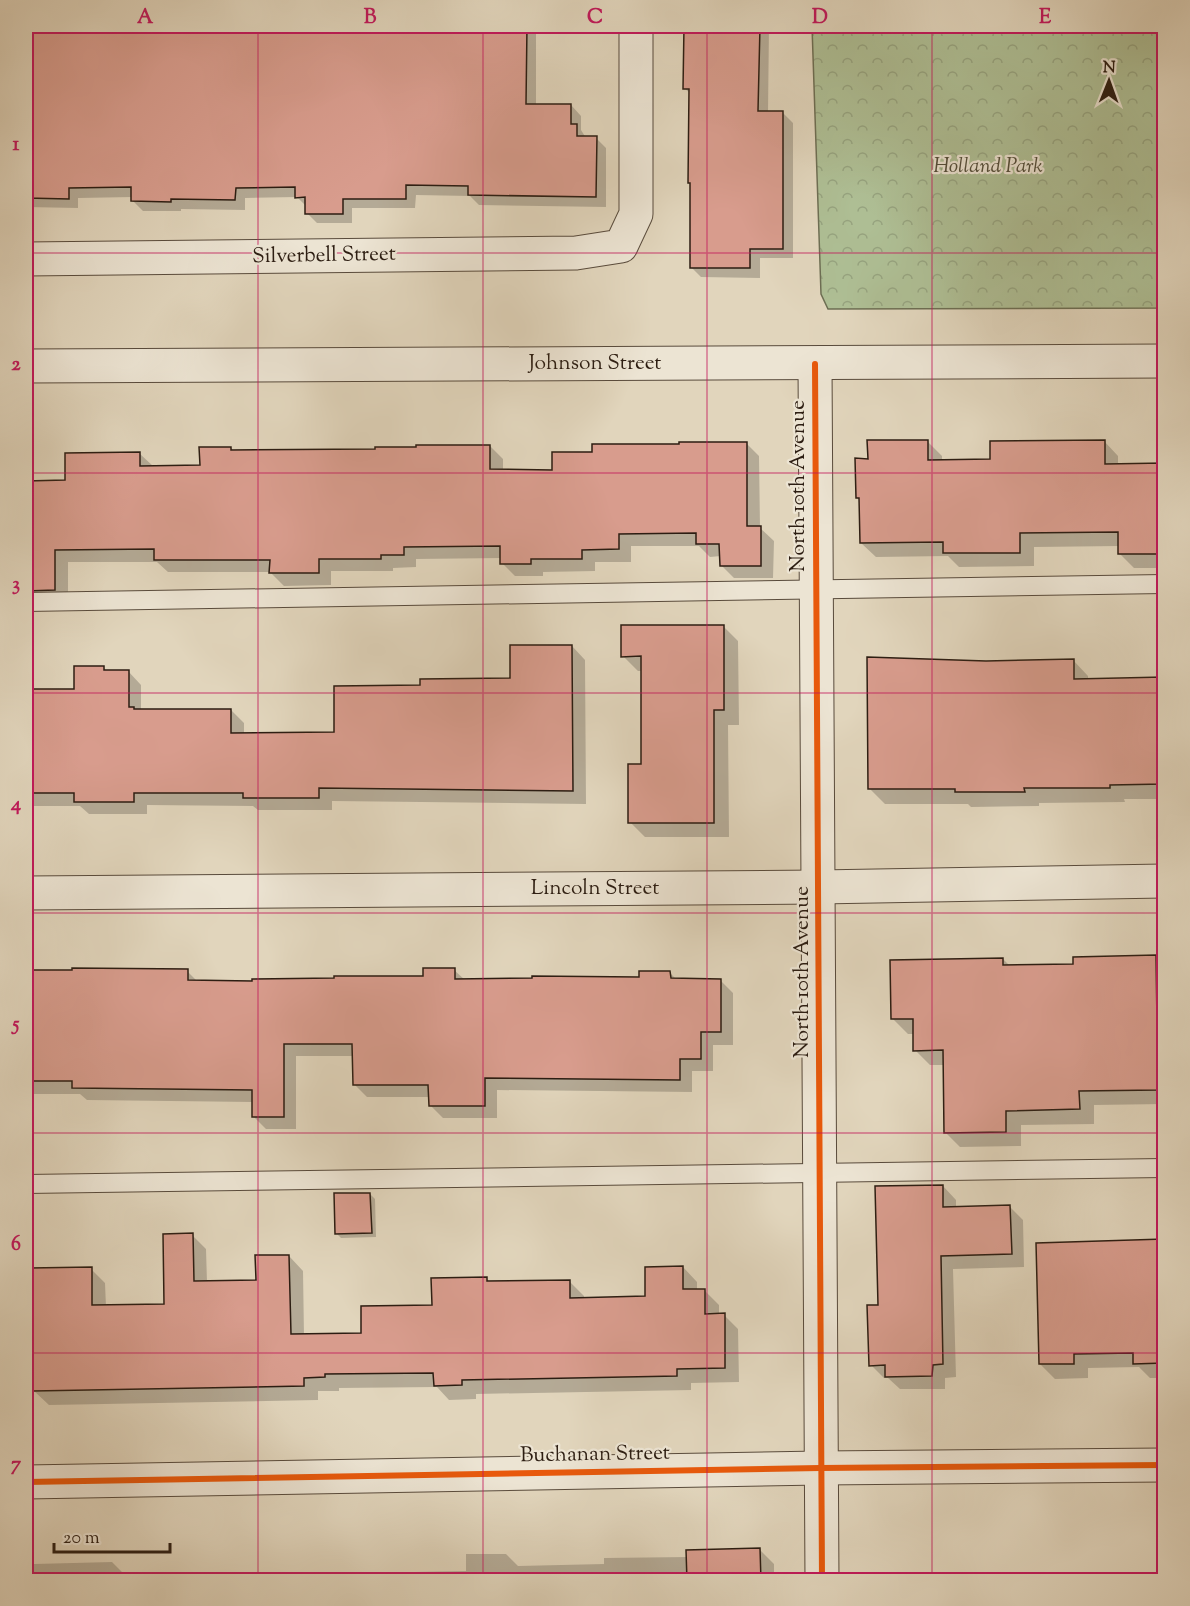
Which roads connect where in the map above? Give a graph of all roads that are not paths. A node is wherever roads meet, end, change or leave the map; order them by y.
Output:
1 (636, 26) edge
2 (26, 259) edge
3 (1164, 361) edge
4 (815, 364) junction
5 (26, 366) edge
6 (1164, 584) edge
7 (817, 589) junction
8 (26, 602) edge
9 (1164, 881) edge
10 (819, 887) junction
11 (26, 893) edge
12 (1164, 1168) edge
13 (819, 1173) junction
14 (26, 1184) edge
15 (1164, 1465) edge
16 (820, 1468) junction
17 (26, 1482) edge
18 (822, 1581) edge

1 - 2 street, Silverbell Street
3 - 4 street, Johnson Street
4 - 5 street, Johnson Street
4 - 7 street, North 10th Avenue
6 - 7 lane
7 - 8 lane
7 - 10 street, North 10th Avenue
9 - 10 street, Lincoln Street
10 - 11 street, Lincoln Street
10 - 13 street, North 10th Avenue
12 - 13 lane
13 - 14 lane
13 - 16 street, North 10th Avenue
15 - 16 street, Buchanan Street
16 - 17 street, Buchanan Street
16 - 18 street, North 10th Avenue

